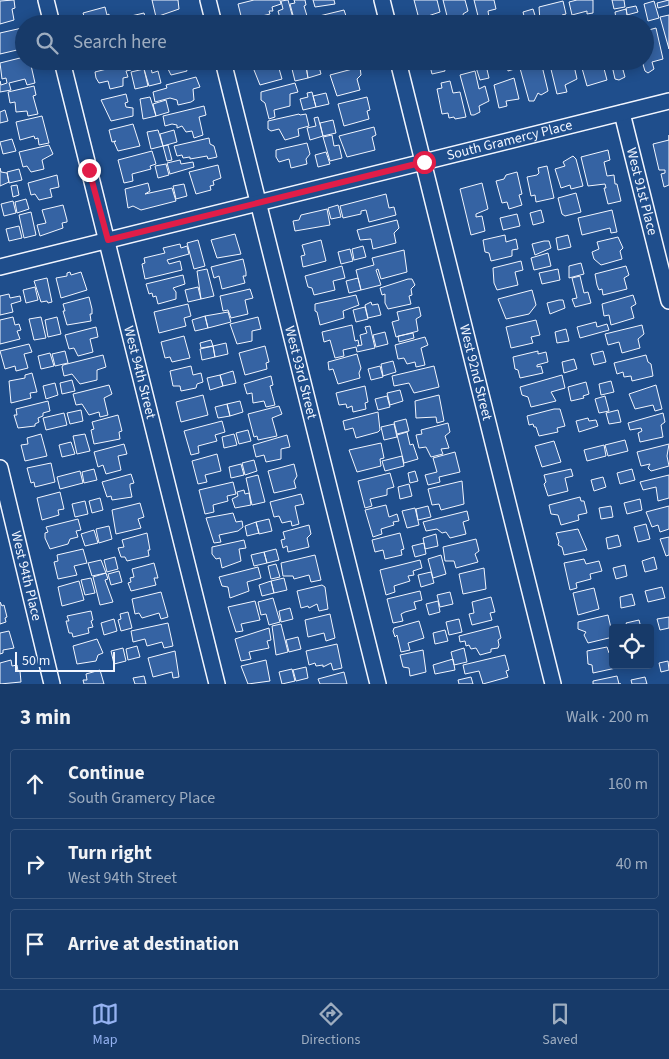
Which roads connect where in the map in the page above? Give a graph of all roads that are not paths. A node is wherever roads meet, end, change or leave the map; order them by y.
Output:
1 (46, 0) edge
2 (208, 0) edge
3 (382, 0) edge
4 (50, 15) edge
5 (212, 15) edge
6 (386, 15) edge
7 (64, 70) edge
8 (225, 70) edge
9 (400, 70) edge
10 (669, 101) edge
11 (622, 113) junction
12 (424, 162) junction
13 (258, 203) junction
14 (108, 240) junction
15 (0, 267) edge
16 (669, 301) edge
17 (0, 468) edge
18 (52, 684) edge
19 (217, 684) edge
20 (378, 684) edge
21 (553, 684) edge

1 - 4 street
2 - 5 street
3 - 6 street
7 - 14 street, West 94th Street
8 - 13 street, West 93rd Street
9 - 12 street, West 92nd Street
10 - 11 street, South Gramercy Place
11 - 12 street, South Gramercy Place
11 - 16 street, West 91st Place
12 - 13 street, South Gramercy Place
12 - 21 street, West 92nd Street
13 - 14 street, South Gramercy Place
13 - 20 street, West 93rd Street
14 - 15 street, South Gramercy Place
14 - 19 street, West 94th Street
17 - 18 street, West 94th Place

